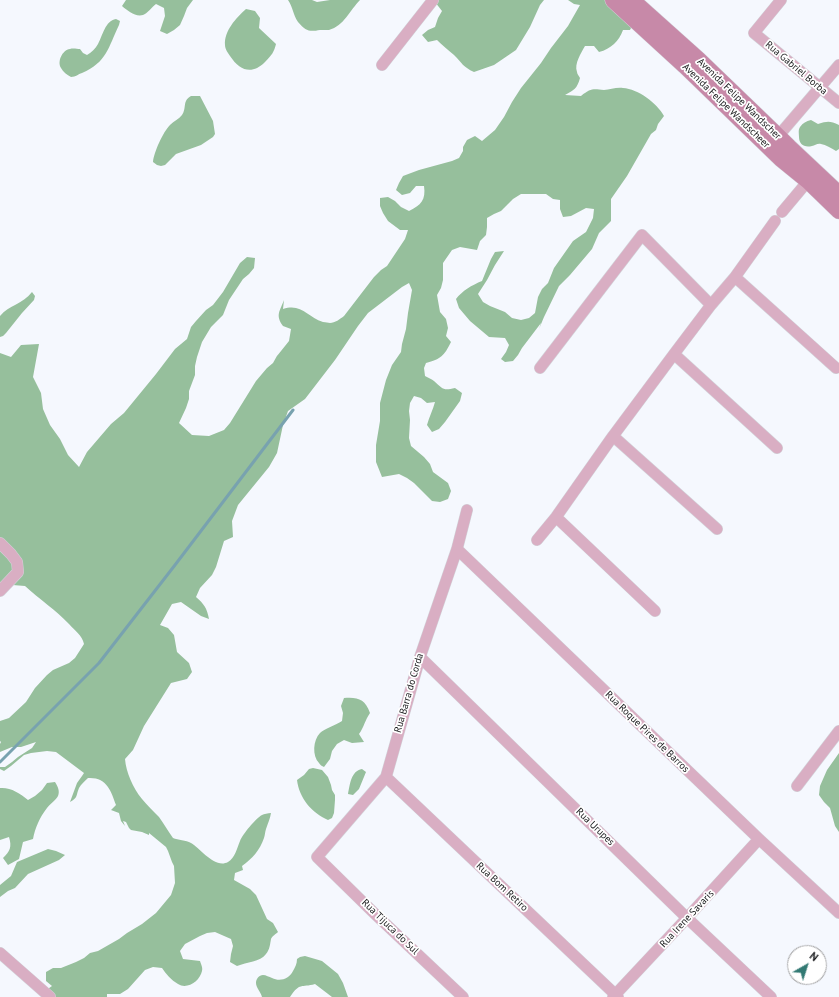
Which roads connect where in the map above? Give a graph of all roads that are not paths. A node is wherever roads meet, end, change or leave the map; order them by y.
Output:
1 (433, 0) edge
2 (612, 0) edge
3 (781, 0) edge
4 (638, 2) edge
5 (382, 64) dead end
6 (839, 66) edge
7 (820, 88) junction
8 (839, 103) edge
9 (774, 142) junction
10 (808, 181) junction
11 (839, 194) edge
12 (839, 211) edge
13 (735, 277) junction
14 (711, 305) junction
15 (674, 354) junction
16 (540, 368) dead end
17 (836, 368) dead end
18 (613, 436) junction
19 (778, 448) dead end
20 (467, 510) dead end
21 (556, 517) junction
22 (717, 529) dead end
23 (537, 540) dead end
24 (0, 543) edge
25 (457, 549) junction
26 (0, 591) edge
27 (655, 611) dead end
28 (420, 657) junction
29 (839, 731) edge
30 (386, 777) junction
31 (797, 786) dead end
32 (759, 839) junction
33 (317, 857) joint
34 (839, 913) edge
35 (687, 918) junction
36 (0, 953) edge
37 (616, 996) edge
38 (50, 997) edge
39 (463, 997) edge
40 (771, 997) edge

1 - 5 street
2 - 9 main road, Avenida Felipe Wandscheer
3 - 7 street, Rua Gabriel Borba
4 - 9 main road, Avenida Felipe Wandscher
6 - 7 street
7 - 8 street, Rua Gabriel Borba
7 - 9 street
9 - 10 main road, Avenida Felipe Wandscheer
9 - 11 main road, Avenida Felipe Wandscher
10 - 12 main road, Avenida Felipe Wandscheer
10 - 13 street
13 - 14 street
13 - 17 street
14 - 15 street
14 - 16 street
15 - 18 street
15 - 19 street
18 - 21 street
18 - 22 street
20 - 25 street, Rua Barra do Corda
21 - 23 street
21 - 27 street
24 - 26 street
25 - 28 street, Rua Barra do Corda
25 - 32 street, Rua Roque Pires de Barros
28 - 30 street, Rua Barra do Corda
28 - 35 street, Rua Urupes
29 - 31 street
30 - 33 street, Rua Barra do Corda
30 - 37 street, Rua Bom Retiro
32 - 34 street, Rua Roque Pires de Barros
32 - 35 street, Rua Irene Savaris
33 - 39 street, Rua Tijuca do Sul
35 - 37 street, Rua Irene Savaris
35 - 40 street, Rua Urupes
36 - 38 street

